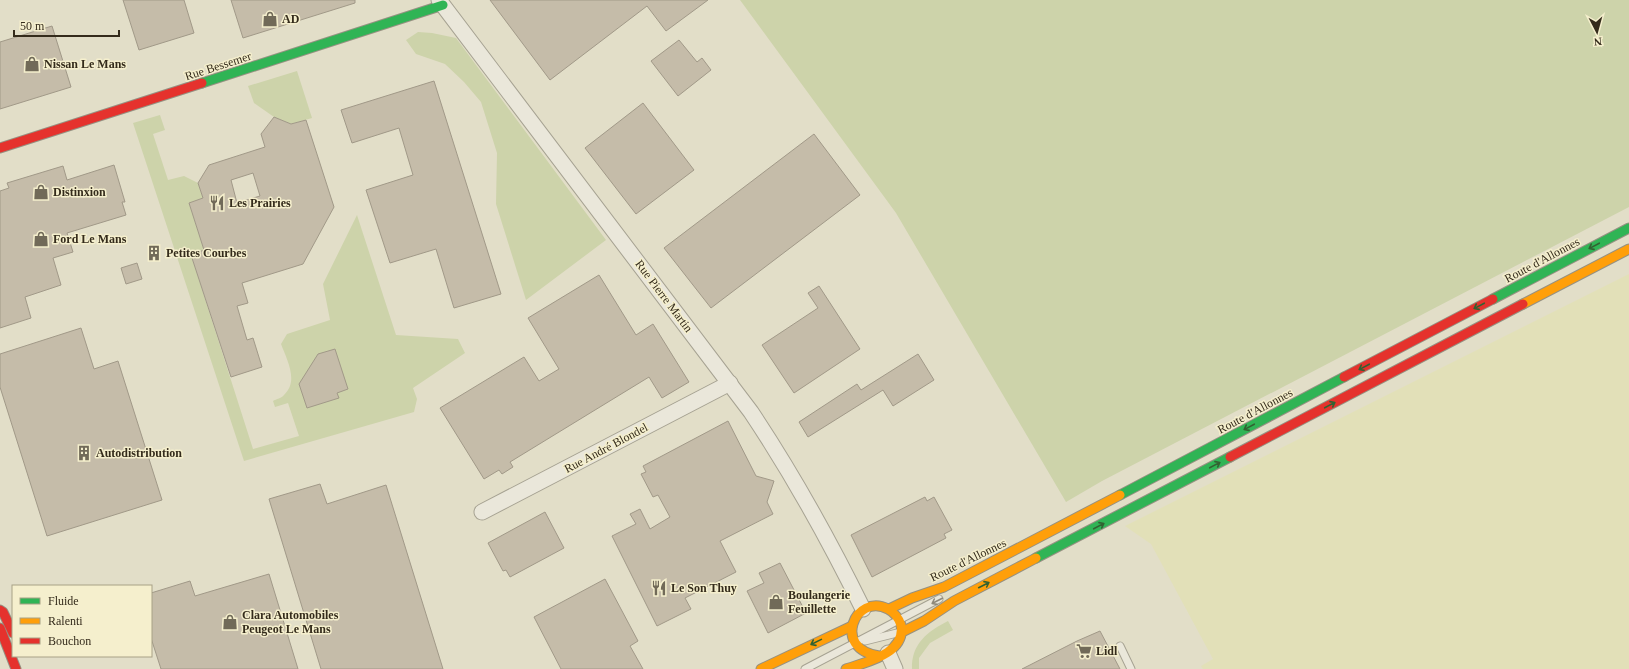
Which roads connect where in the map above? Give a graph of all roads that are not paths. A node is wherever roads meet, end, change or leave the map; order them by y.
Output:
1 (444, 2) edge
2 (0, 148) edge
3 (1629, 228) edge
4 (1629, 249) edge
5 (730, 383) junction
6 (1241, 442) dead end
7 (482, 512) dead end
8 (995, 571) dead end
9 (946, 596) dead end
10 (863, 609) junction
11 (890, 609) junction
12 (0, 610) edge
13 (900, 620) junction
14 (852, 626) junction
15 (0, 628) edge
16 (12, 631) edge
17 (902, 632) junction
18 (855, 643) junction
19 (1120, 646) dead end
20 (883, 654) junction
21 (16, 669) edge
22 (761, 669) edge
23 (804, 669) edge
24 (846, 669) edge
25 (895, 669) edge
26 (1131, 669) edge

1 - 2 main road, Rue Bessemer
1 - 5 street, Rue Pierre Martin
3 -> 11 main road, Route d'Allonnes
17 -> 4 main road
5 - 7 street, Rue André Blondel
5 - 10 street, Rue Pierre Martin
6 - 8 lane
9 -> 13 lane
10 - 11 main road
10 - 14 main road
11 - 13 main road
12 - 16 main road
13 - 17 main road
13 - 18 lane
14 - 18 main road
14 -> 22 main road
15 - 21 main road
17 - 18 lane
17 - 20 main road
18 - 20 main road
18 - 23 lane
19 - 26 lane
20 - 24 main road
20 - 25 street

